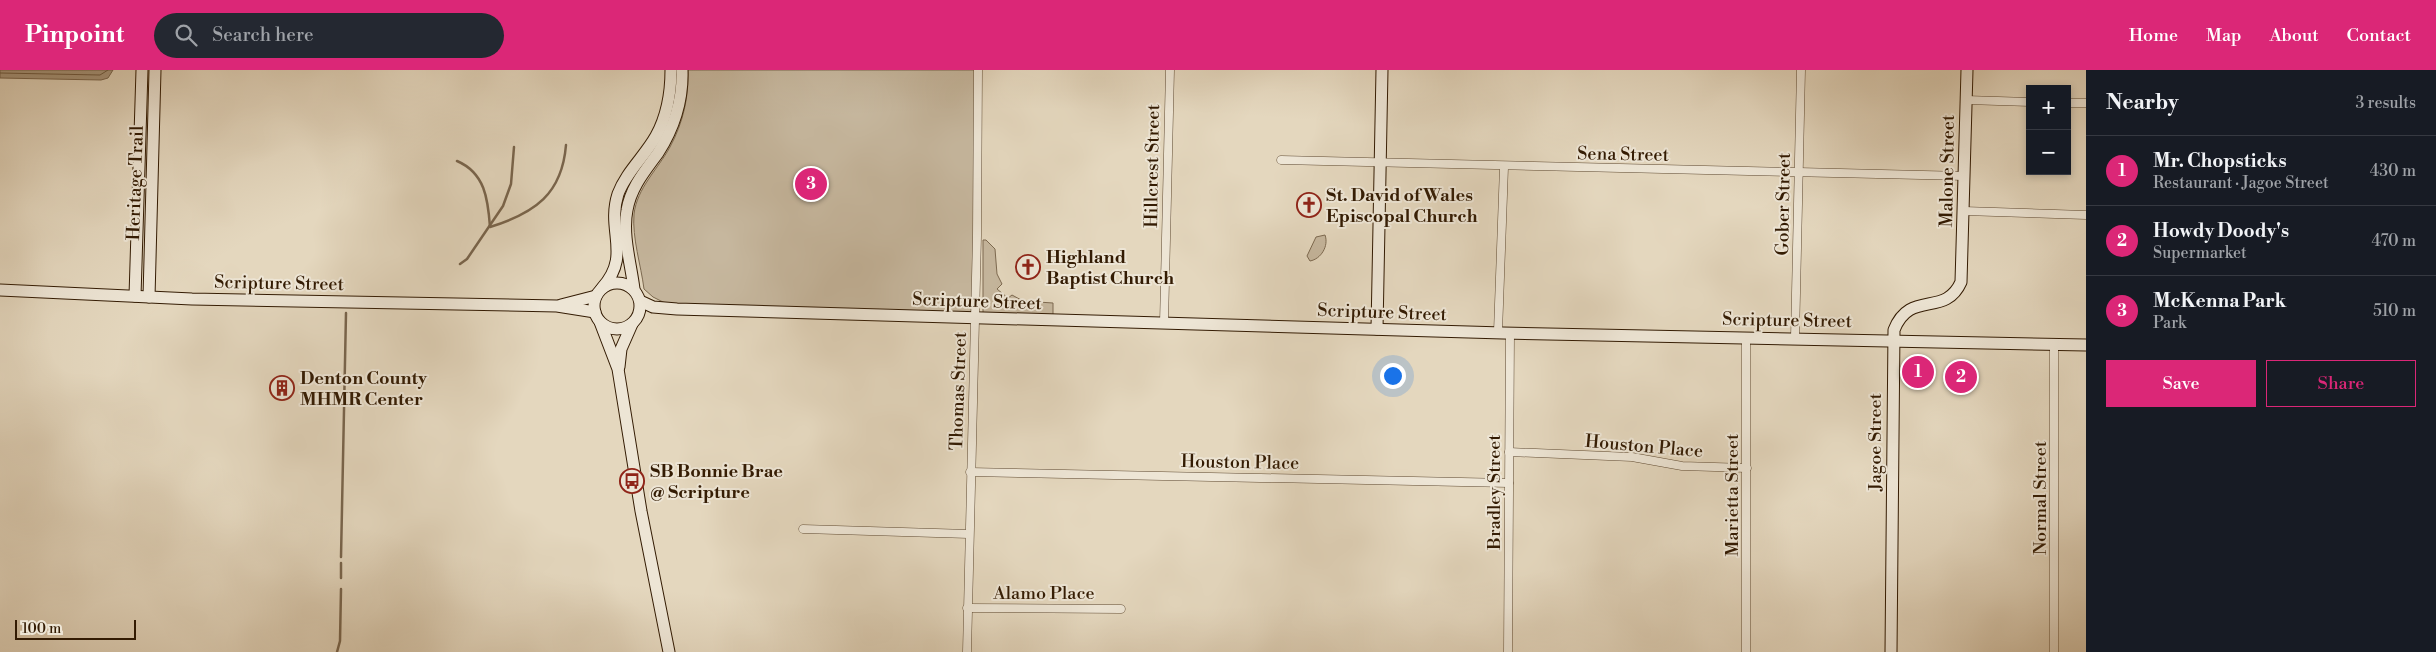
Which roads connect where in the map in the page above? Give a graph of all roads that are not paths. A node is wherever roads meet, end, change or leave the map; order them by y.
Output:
1 (142, 70) edge
2 (156, 70) edge
3 (670, 70) edge
4 (682, 70) edge
5 (978, 70) edge
6 (1170, 70) edge
7 (1382, 70) edge
8 (1800, 70) edge
9 (1967, 70) edge
10 (1966, 100) junction
11 (2026, 102) edge
12 (2071, 102) edge
13 (2086, 103) edge
14 (141, 132) junction
15 (154, 132) junction
16 (1281, 160) dead end
17 (1380, 163) junction
18 (1504, 167) junction
19 (1798, 173) junction
20 (1964, 176) junction
21 (1964, 211) junction
22 (2086, 214) edge
23 (1962, 273) joint
24 (634, 289) junction
25 (0, 290) edge
26 (599, 292) junction
27 (135, 296) junction
28 (149, 297) junction
29 (640, 300) junction
30 (557, 306) junction
31 (677, 309) junction
32 (597, 317) junction
33 (975, 318) junction
34 (635, 320) junction
35 (1164, 323) junction
36 (1377, 329) junction
37 (1504, 333) junction
38 (1746, 337) junction
39 (1795, 338) junction
40 (1893, 340) junction
41 (2054, 344) junction
42 (2086, 345) edge
43 (618, 369) junction
44 (1509, 452) junction
45 (1747, 468) junction
46 (970, 472) junction
47 (1509, 483) junction
48 (803, 529) dead end
49 (969, 534) junction
50 (967, 608) junction
51 (1122, 609) dead end
52 (669, 652) edge
53 (967, 652) edge
54 (1508, 652) edge
55 (1746, 652) edge
56 (1891, 652) edge
57 (2054, 652) edge

1 - 14 street, Heritage Trail
2 - 15 street, Heritage Trail
3 - 26 street
4 - 24 street
5 - 33 street, Thomas Street
6 - 35 street, Hillcrest Street
7 - 17 street
8 - 19 street, Gober Street
9 - 10 street, Malone Street
10 - 11 street
10 - 20 street, Malone Street
12 - 13 street
14 - 15 street
14 - 27 street, Heritage Trail
15 - 28 street, Heritage Trail
16 - 17 street, Sena Street
17 - 18 street, Sena Street
17 - 36 street
18 - 19 street, Sena Street
18 - 37 street, Bradley Street
19 - 20 street, Sena Street
19 - 39 street, Gober Street
20 - 21 street, Malone Street
21 - 22 street
21 - 23 street, Malone Street
23 - 40 street, Jagoe Street
24 - 26 street
24 - 29 street
25 - 27 street, Scripture Street
26 - 30 street, Scripture Street
26 - 32 street
27 - 28 street, Scripture Street
28 - 30 street, Scripture Street
29 - 31 street, Scripture Street
29 - 34 street
30 - 32 street, Scripture Street
31 - 33 street, Scripture Street
31 - 34 street, Scripture Street
32 - 34 street
32 - 43 street
33 - 35 street, Scripture Street
33 - 46 street, Thomas Street
34 - 43 street
35 - 36 street, Scripture Street
36 - 37 street, Scripture Street
37 - 38 street, Scripture Street
37 - 44 street, Bradley Street
38 - 39 street, Scripture Street
38 - 45 street, Marietta Street
39 - 40 street, Scripture Street
40 - 41 street, Scripture Street
40 - 56 street, Jagoe Street
41 - 42 street, Scripture Street
41 - 57 street, Normal Street
43 - 52 street
44 - 45 street, Houston Place
44 - 47 street, Bradley Street
45 - 55 street, Marietta Street
46 - 47 street, Houston Place
46 - 49 street, Thomas Street
47 - 54 street, Bradley Street
48 - 49 street
49 - 50 street, Thomas Street
50 - 51 street, Alamo Place
50 - 53 street, Thomas Street

